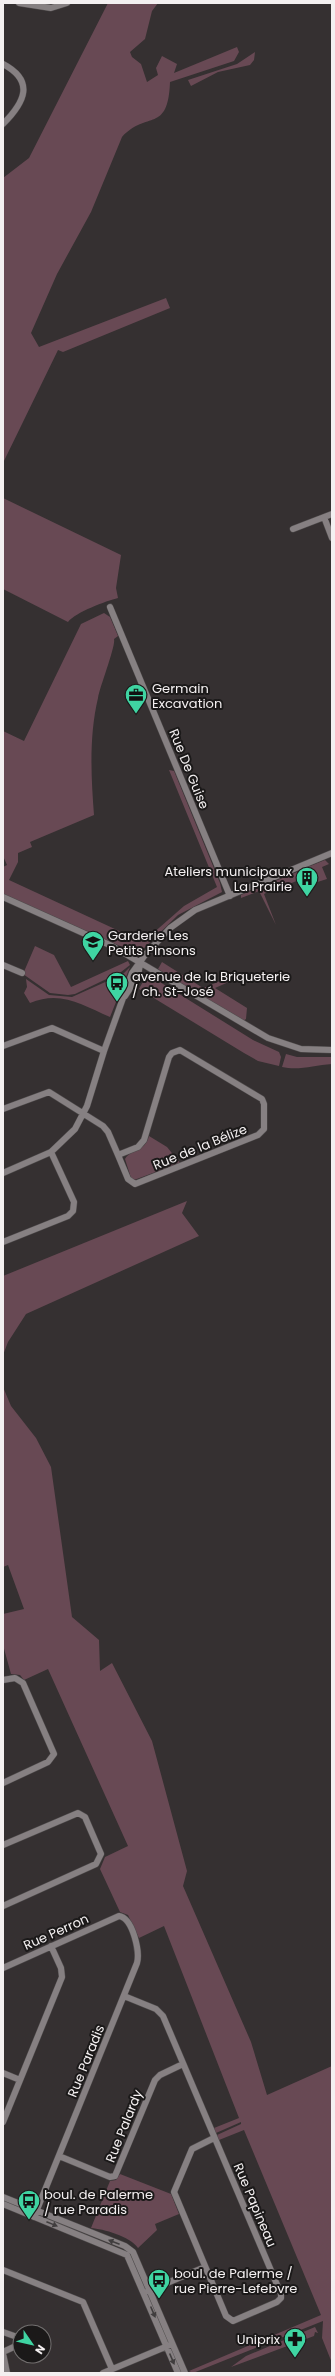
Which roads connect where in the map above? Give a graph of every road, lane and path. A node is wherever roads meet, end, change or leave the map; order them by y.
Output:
1 (19, 3) edge
2 (67, 3) edge
3 (3, 64) edge
4 (3, 124) edge
5 (332, 514) edge
6 (324, 517) junction
7 (293, 529) dead end
8 (332, 538) edge
9 (110, 607) dead end
10 (332, 853) edge
11 (230, 896) junction
12 (3, 897) edge
13 (140, 962) junction
14 (3, 965) edge
15 (22, 973) dead end
16 (3, 1046) edge
17 (332, 1050) edge
18 (104, 1051) junction
19 (3, 1109) edge
20 (84, 1113) junction
21 (51, 1152) junction
22 (118, 1155) junction
23 (3, 1173) edge
24 (3, 1242) edge
25 (3, 1680) edge
26 (3, 1782) edge
27 (3, 1845) edge
28 (3, 1906) edge
29 (119, 1916) joint
30 (51, 1946) junction
31 (3, 1968) edge
32 (124, 1996) junction
33 (184, 2064) junction
34 (3, 2073) edge
35 (20, 2080) junction
36 (3, 2122) edge
37 (214, 2138) junction
38 (59, 2156) junction
39 (3, 2197) edge
40 (3, 2204) edge
41 (35, 2214) junction
42 (205, 2267) junction
43 (3, 2270) edge
44 (147, 2291) junction
45 (170, 2345) junction
46 (3, 2352) edge
47 (112, 2369) junction
48 (7, 2373) edge
49 (103, 2373) edge
50 (178, 2373) edge
51 (185, 2373) edge

1 - 2 street
3 - 4 street
5 - 6 street
6 - 7 street
6 - 8 street
9 - 11 street, Rue De Guise
10 - 11 street
11 - 13 street
12 - 13 street
13 - 17 street
13 - 18 street
14 - 15 street
16 - 18 street
18 - 20 street
19 - 20 street, Rue de la Bélize
20 - 21 street
20 - 22 street, Rue de la Bélize
21 - 23 street
21 - 24 street
22 - 22 street, Rue de la Bélize
25 - 26 street
27 - 28 street
29 - 30 street, Rue Perron
29 - 32 street, Rue Paradis
30 - 31 street, Rue Perron
30 - 35 street
32 - 33 street, Rue Papineau
32 - 38 street, Rue Paradis
33 - 37 street, Rue Papineau
33 - 38 street, Rue Palardy
34 - 35 street
35 - 36 street
37 - 42 street, Rue Papineau
37 - 42 street, Rue Papineau
38 - 41 street, Rue Paradis
39 - 41 street
40 - 41 street
41 - 44 street
42 - 44 street
43 - 47 street
44 - 45 street
45 - 47 street
45 -> 50 street
45 - 51 street
46 - 48 street
47 - 49 street

